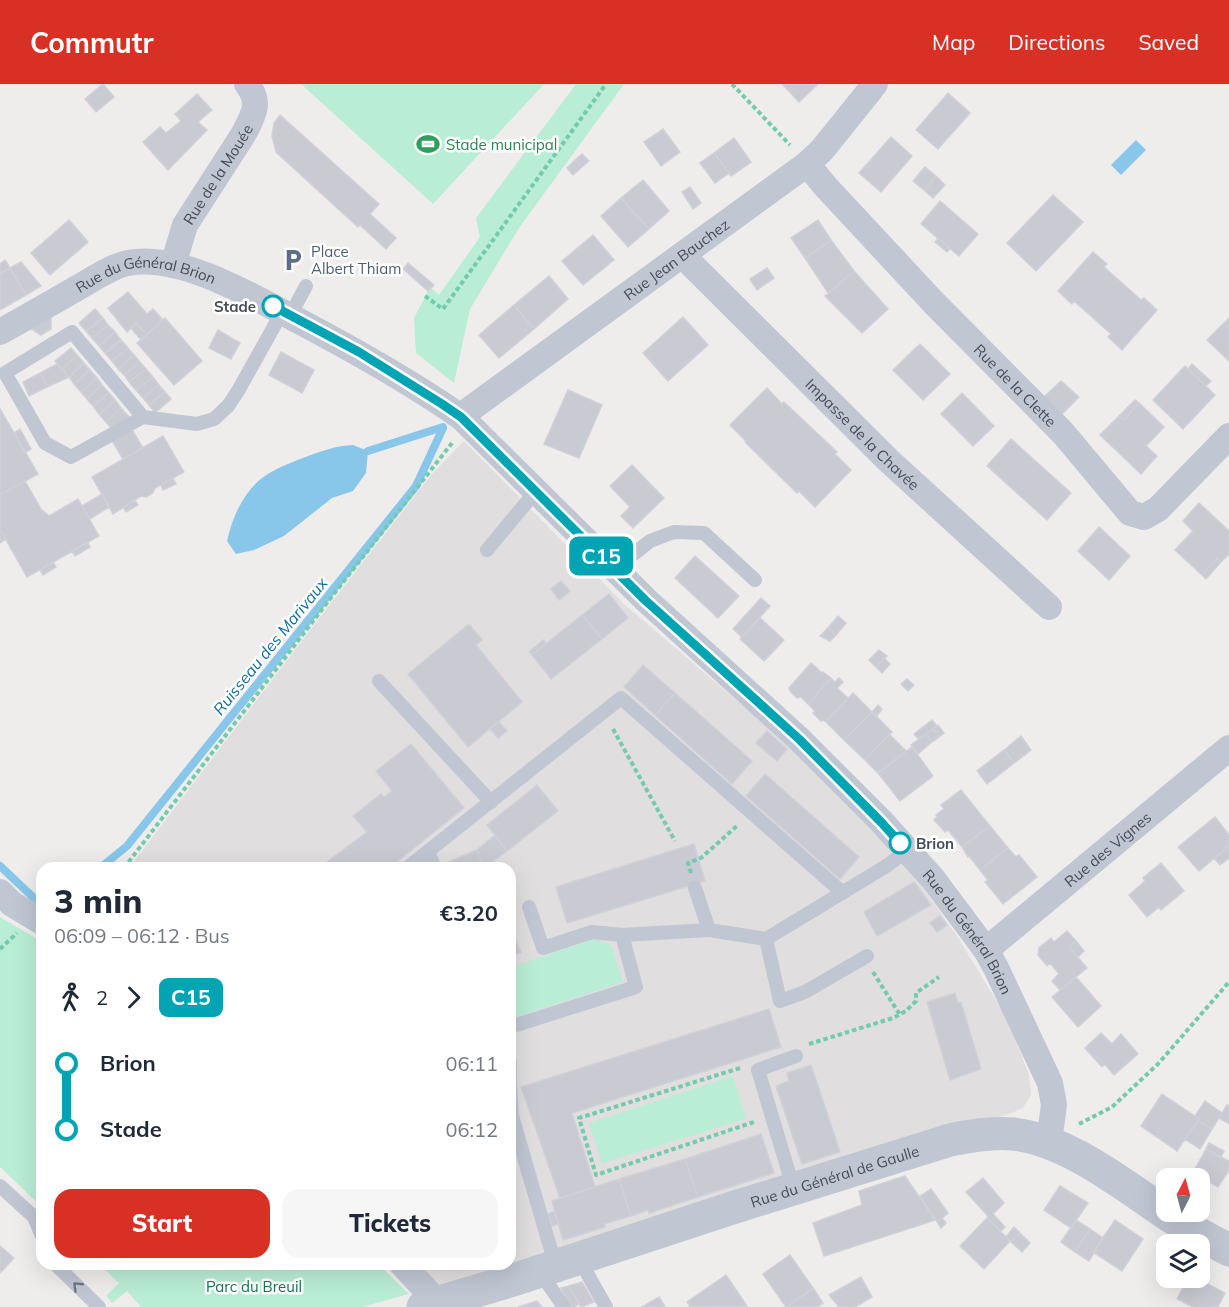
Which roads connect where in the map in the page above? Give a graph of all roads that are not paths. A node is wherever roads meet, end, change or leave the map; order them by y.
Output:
1 (247, 84) edge
2 (875, 84) edge
3 (807, 164) junction
4 (684, 254) junction
5 (173, 265) junction
6 (306, 286) dead end
7 (286, 314) junction
8 (0, 332) edge
9 (143, 417) junction
10 (464, 420) junction
11 (1229, 436) edge
12 (536, 491) junction
13 (487, 550) dead end
14 (615, 569) junction
15 (755, 580) dead end
16 (1049, 607) dead end
17 (379, 681) dead end
18 (1229, 748) edge
19 (491, 801) junction
20 (907, 850) junction
21 (428, 852) junction
22 (415, 862) edge
23 (432, 862) edge
24 (695, 888) road end
25 (0, 892) edge
26 (843, 892) junction
27 (528, 907) dead end
28 (36, 918) edge
29 (709, 930) junction
30 (622, 935) junction
31 (766, 939) junction
32 (986, 950) junction
33 (866, 957) road end
34 (516, 1025) edge
35 (800, 1051) road end
36 (516, 1130) edge
37 (1047, 1142) junction
38 (0, 1186) edge
39 (794, 1190) junction
40 (36, 1222) edge
41 (1229, 1250) edge
42 (539, 1269) junction
43 (61, 1270) edge
44 (406, 1270) edge
45 (431, 1305) edge
46 (99, 1307) edge
47 (564, 1307) edge
48 (606, 1307) edge

1 - 5 street, Rue de la Mouée
2 - 3 street, Rue Jean Bauchez
3 - 4 street, Rue Jean Bauchez
3 - 11 street, Rue de la Clette
4 - 10 street, Rue Jean Bauchez
4 - 16 street, Impasse de la Chavée
5 - 7 street, Rue du Général Brion
5 - 8 street, Rue du Général Brion
6 - 7 lane
7 - 9 lane
7 - 10 street, Rue du Général Brion
9 - 9 lane
10 - 12 street, Rue du Général Brion
12 - 13 lane
12 - 14 street, Rue du Général Brion
14 - 15 lane
14 - 20 street, Rue du Général Brion
17 - 19 lane
18 - 32 street, Rue des Vignes
19 - 21 lane
19 - 26 lane
20 - 26 lane
20 - 32 street, Rue du Général Brion
21 - 22 lane
21 - 23 lane
24 - 29 lane
25 - 28 street
26 - 31 lane
27 - 30 lane
29 - 30 lane
29 - 31 lane
30 - 34 lane
31 - 33 lane
32 - 37 street, Rue du Général Brion
35 - 39 lane
36 - 42 lane
37 - 39 street, Rue du Général de Gaulle
37 - 41 street, Rue du Général de Gaulle
38 - 40 lane
39 - 42 street, Rue du Général de Gaulle
42 - 45 street, Rue du Général de Gaulle
42 - 47 lane
42 - 48 lane
46 -> 43 lane
44 - 45 street

